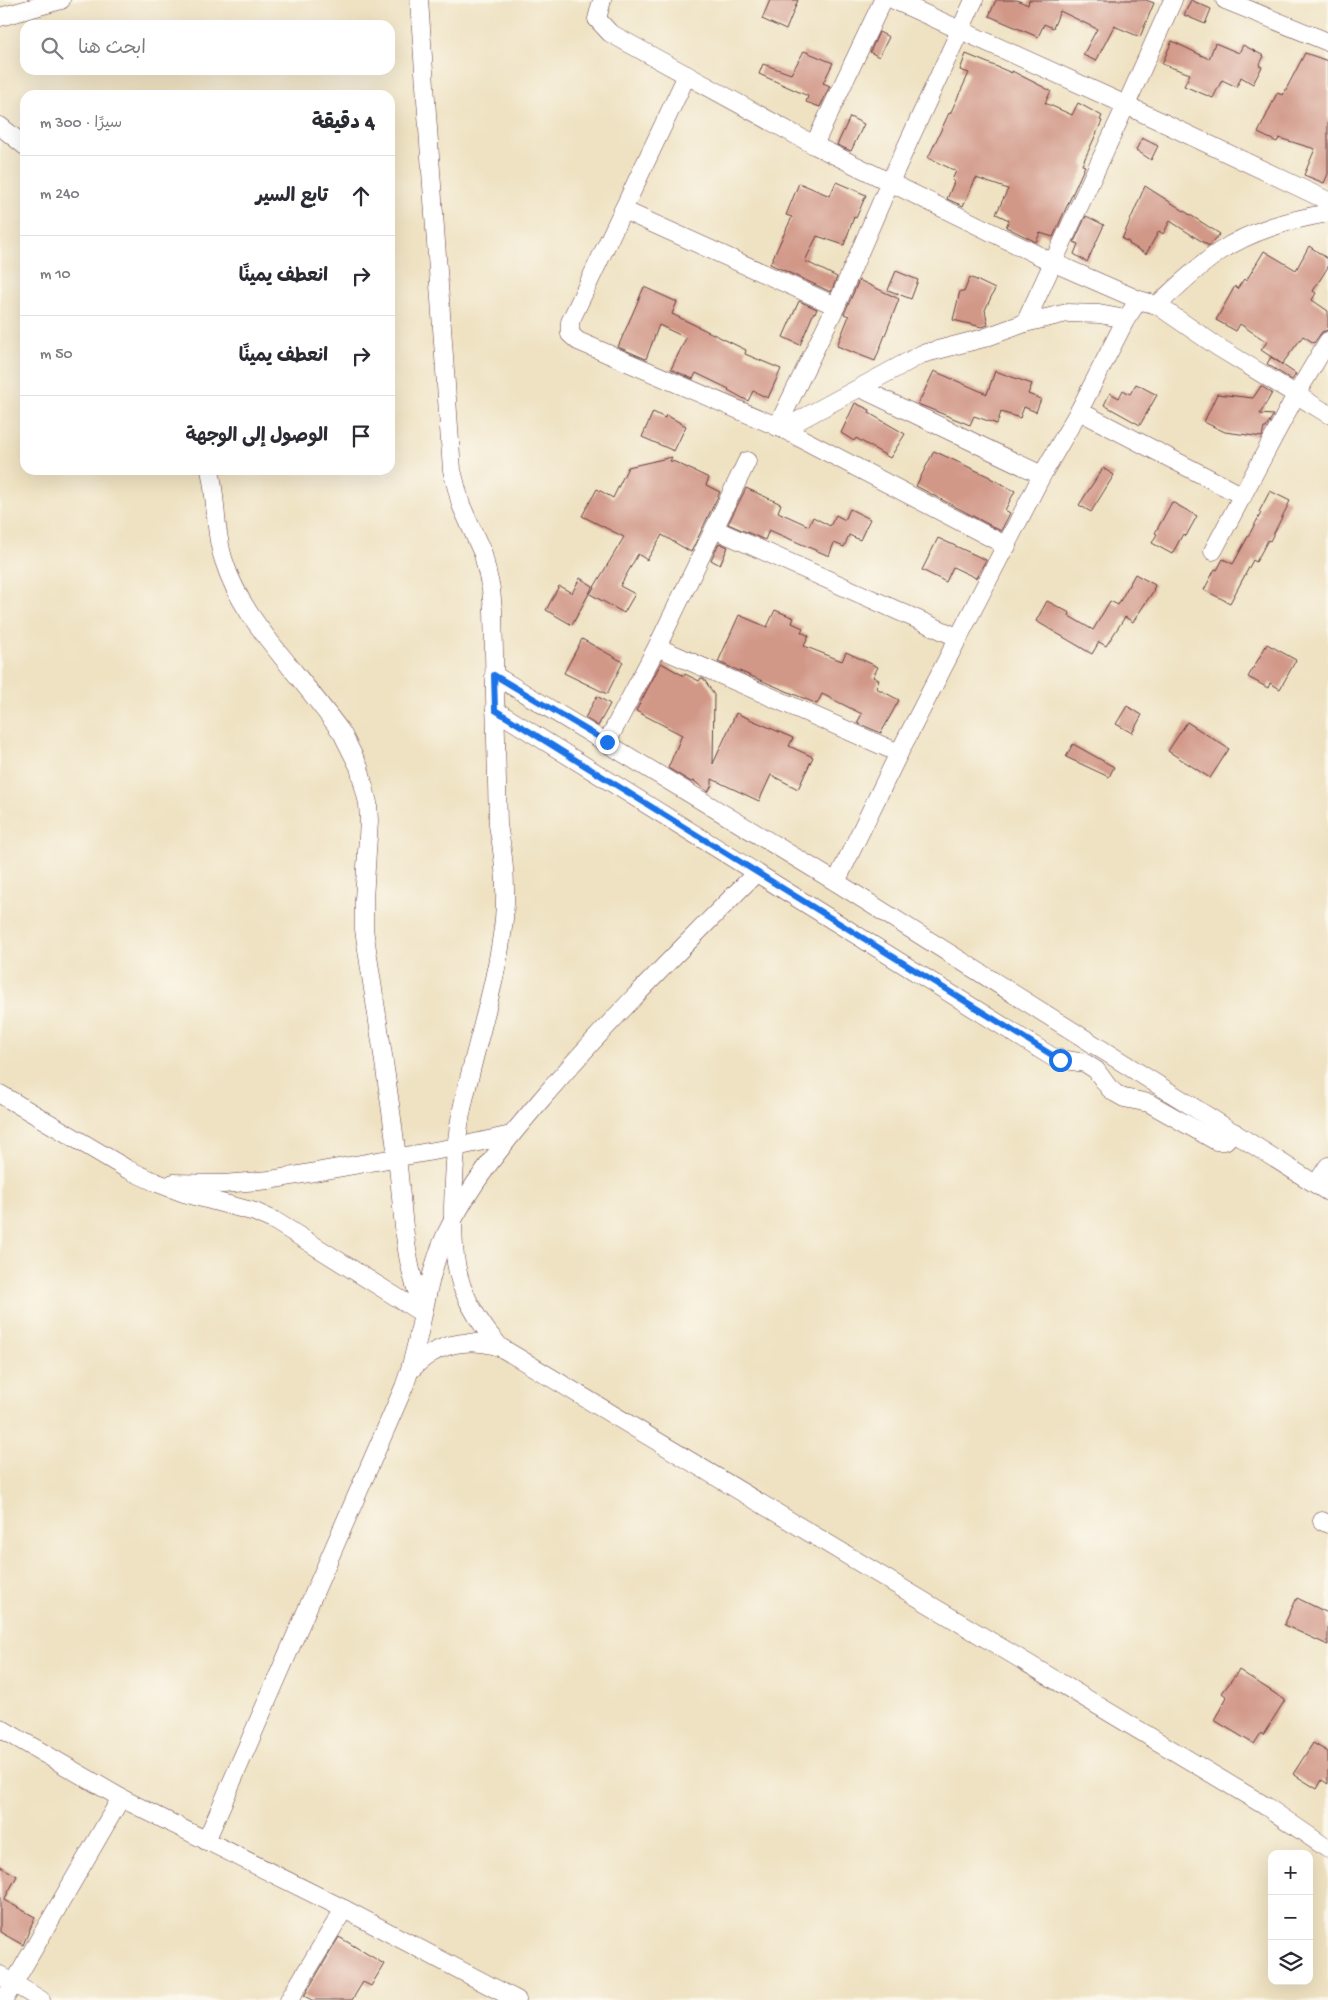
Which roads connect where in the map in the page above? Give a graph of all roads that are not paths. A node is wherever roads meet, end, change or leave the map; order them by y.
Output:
1 (61, 0) edge
2 (419, 0) edge
3 (602, 0) edge
4 (883, 0) edge
5 (894, 0) edge
6 (974, 0) edge
7 (1173, 0) edge
8 (1225, 0) edge
9 (0, 18) edge
10 (962, 29) junction
11 (1328, 42) edge
12 (687, 75) junction
13 (1126, 105) junction
14 (0, 126) edge
15 (20, 142) edge
16 (814, 145) junction
17 (890, 182) junction
18 (1328, 201) edge
19 (623, 210) junction
20 (1328, 214) edge
21 (1052, 262) junction
22 (1139, 300) junction
23 (1156, 305) junction
24 (836, 306) junction
25 (1126, 319) junction
26 (1025, 323) junction
27 (1328, 342) edge
28 (860, 388) junction
29 (1297, 393) junction
30 (1079, 411) junction
31 (1328, 414) edge
32 (780, 428) junction
33 (747, 461) dead end
34 (211, 475) edge
35 (1042, 475) junction
36 (1243, 496) junction
37 (714, 530) junction
38 (1007, 546) junction
39 (1213, 551) dead end
40 (959, 638) junction
41 (658, 647) junction
42 (494, 675) junction
43 (495, 710) junction
44 (607, 742) junction
45 (899, 753) junction
46 (756, 872) junction
47 (836, 882) junction
48 (0, 1094) edge
49 (1234, 1132) junction
50 (511, 1135) junction
51 (456, 1147) junction
52 (397, 1157) junction
53 (1328, 1166) edge
54 (155, 1182) junction
55 (1322, 1188) edge
56 (453, 1219) junction
57 (423, 1310) junction
58 (500, 1347) junction
59 (410, 1371) junction
60 (0, 1728) edge
61 (122, 1798) junction
62 (206, 1841) junction
63 (1328, 1849) edge
64 (344, 1909) junction
65 (7, 1979) edge
66 (4, 2000) edge
67 (41, 2000) edge
68 (290, 2000) edge
69 (518, 2000) edge

1 - 9 street
2 - 42 street
3 - 12 street
4 - 16 street
5 - 10 street
6 - 10 street
7 - 13 street
8 - 11 street
10 - 13 street
10 - 17 street
12 - 16 street
12 - 19 street
13 - 18 street
13 - 21 street
14 - 15 street
16 - 17 street
17 - 21 street
17 - 24 street
19 - 24 street
19 - 32 street
20 - 23 street
21 - 22 street
21 - 26 street
22 - 23 street
22 - 25 street
23 - 29 street
24 - 32 street
25 - 26 street
25 - 30 street
26 - 28 street
27 - 29 street
28 - 32 street
28 - 35 street
29 - 31 street
29 - 36 street
30 - 35 street
30 - 36 street
32 - 38 street
33 - 37 street
34 - 52 street
35 - 38 street
36 - 39 street
37 - 40 street
37 - 41 street
38 - 40 street
40 - 45 street
41 - 44 street
41 - 45 street
42 - 43 street
42 - 44 street
43 - 46 street
43 - 51 street
44 - 47 street
45 - 47 street
46 - 49 street
46 - 50 street
47 - 49 street
48 - 54 street
49 - 55 street
50 - 51 street
50 - 56 street
51 - 52 street
51 - 56 street
52 - 54 street
52 - 57 street
53 - 55 street
54 - 57 street
56 - 57 street
56 - 58 street
57 - 59 street
58 - 59 street
58 - 63 street
59 - 62 street
60 - 61 street
61 - 62 street
61 - 65 street
62 - 64 street
64 - 68 street
64 - 69 street
65 - 66 street
65 - 67 street

